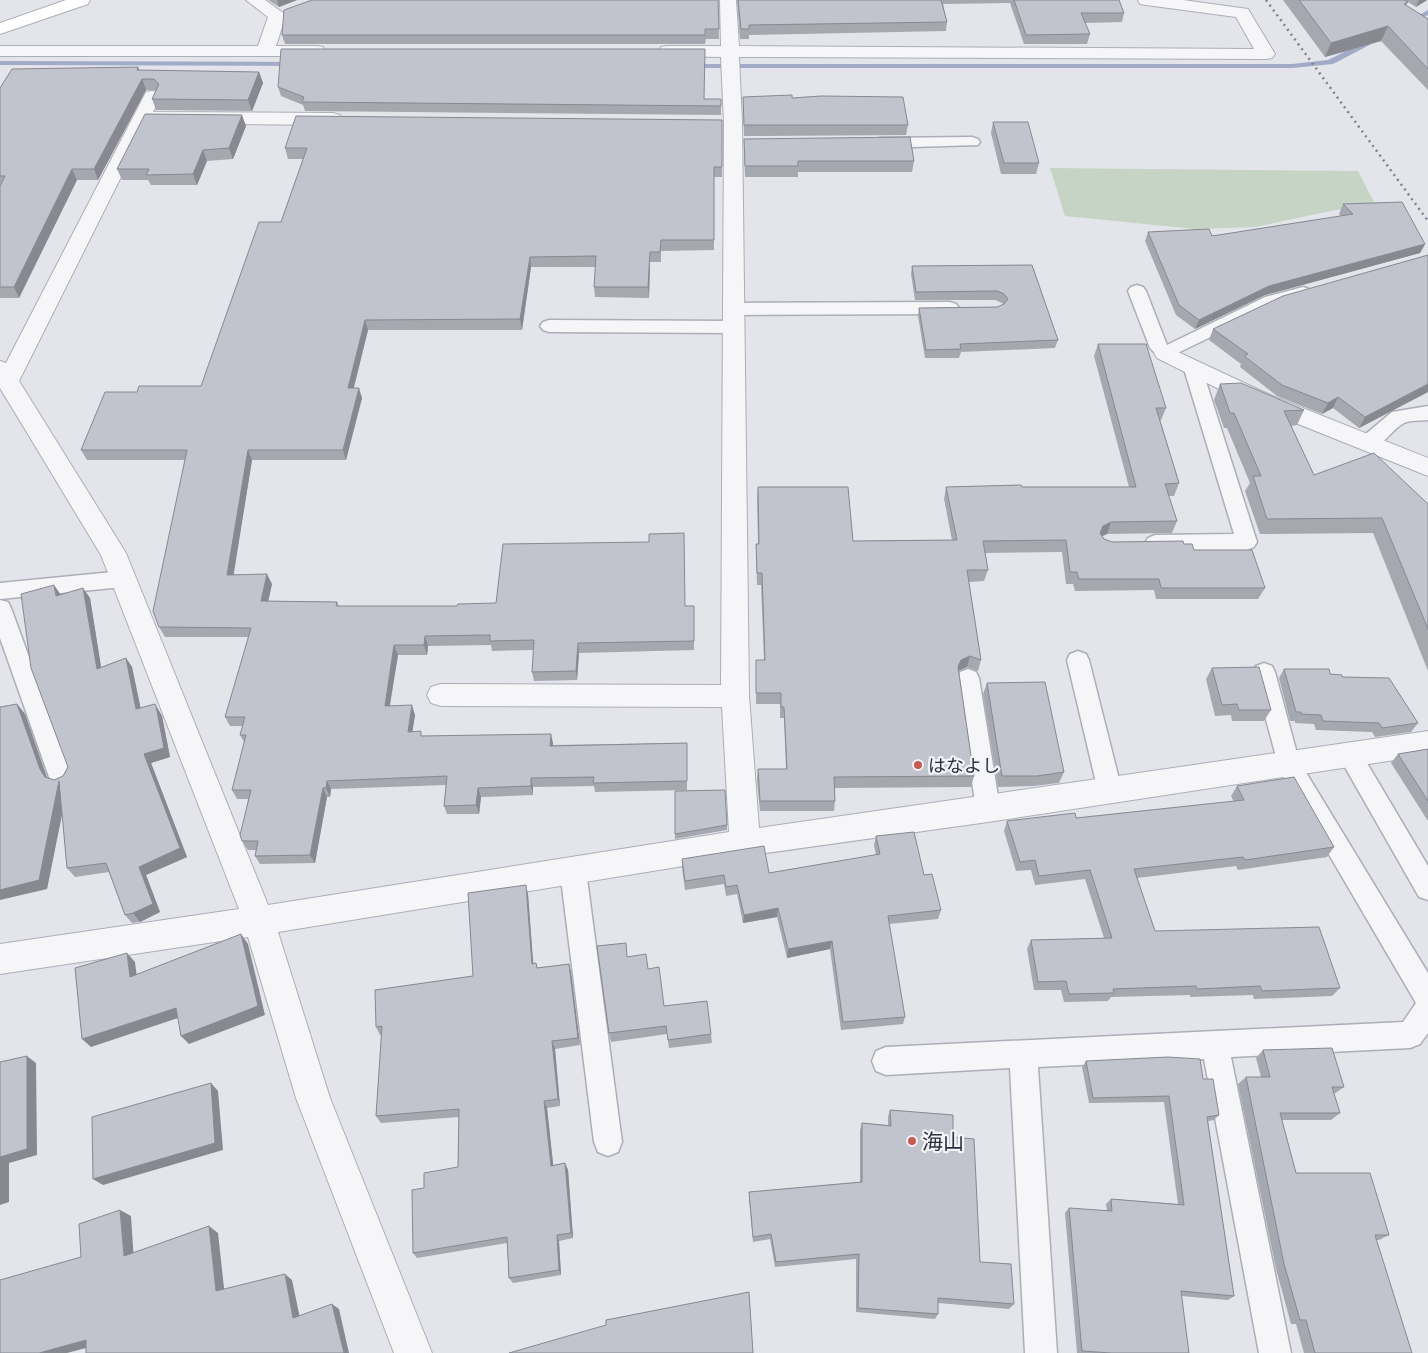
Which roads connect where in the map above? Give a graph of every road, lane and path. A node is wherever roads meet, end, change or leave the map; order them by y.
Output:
1 (82, 0) edge
2 (254, 0) edge
3 (728, 0) edge
4 (1146, 0) edge
5 (1238, 6) edge
6 (293, 9) edge
7 (277, 15) junction
8 (0, 28) edge
9 (264, 50) junction
10 (0, 51) edge
11 (334, 51) edge
12 (652, 51) edge
13 (731, 51) junction
14 (152, 96) edge
15 (142, 117) junction
16 (349, 119) edge
17 (972, 142) dead end
18 (862, 143) edge
19 (1319, 289) edge
20 (1137, 291) dead end
21 (966, 308) edge
22 (733, 318) junction
23 (549, 326) dead end
24 (1165, 353) junction
25 (1193, 369) junction
26 (4, 375) edge
27 (1428, 413) edge
28 (1368, 443) junction
29 (1428, 467) edge
30 (1137, 544) edge
31 (123, 579) junction
32 (0, 591) edge
33 (0, 608) edge
34 (1078, 660) dead end
35 (1264, 672) dead end
36 (968, 678) dead end
37 (441, 695) dead end
38 (735, 696) junction
39 (1428, 743) edge
40 (1350, 755) junction
41 (1288, 764) junction
42 (61, 777) edge
43 (1110, 791) junction
44 (988, 809) junction
45 (745, 843) junction
46 (573, 871) junction
47 (1428, 889) edge
48 (260, 922) junction
49 (0, 959) edge
50 (1428, 998) edge
51 (1428, 1007) edge
52 (1215, 1045) junction
53 (1022, 1054) junction
54 (886, 1061) dead end
55 (608, 1142) dead end
56 (413, 1353) edge
57 (1042, 1353) edge
58 (1274, 1353) edge

1 - 8 street
2 - 7 street
3 - 13 street
4 - 5 street
5 - 13 street
6 - 7 street
7 - 9 street
9 - 10 street
9 - 11 street
12 - 13 street
13 - 22 street
14 - 15 street
15 - 16 street
15 - 26 street
17 - 18 lane
19 - 24 lane
20 - 24 lane
21 - 22 lane
22 - 23 lane
22 - 38 street
24 - 25 street
25 - 28 street
25 - 30 lane
26 - 31 street
27 - 28 lane
28 - 29 street
31 - 32 lane
31 - 48 street
33 - 42 lane
34 - 43 lane
35 - 41 lane
36 - 44 lane
37 - 38 street
38 - 45 street
39 - 40 street
40 - 41 street
40 - 47 lane
41 - 43 street
41 - 50 lane
43 - 44 street
44 - 45 street
45 - 46 street
46 - 48 street
46 - 55 lane
48 - 49 street
48 - 56 street
51 - 52 lane
52 - 53 lane
52 - 58 lane
53 - 54 lane
53 - 57 lane

